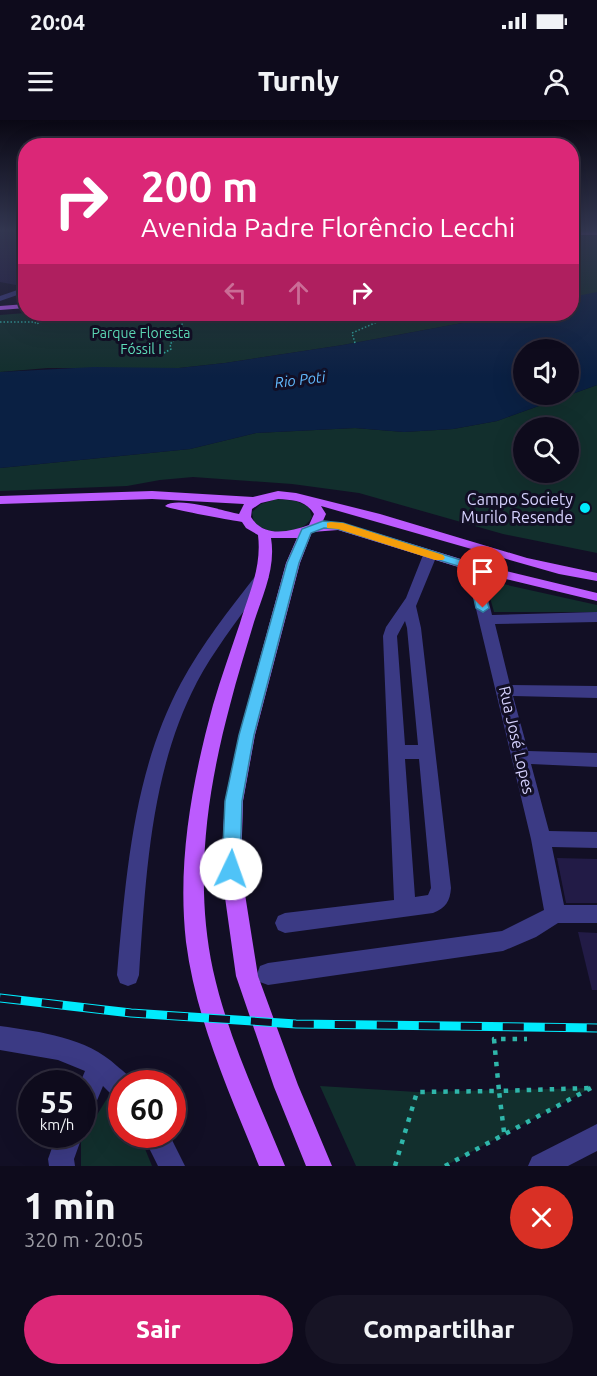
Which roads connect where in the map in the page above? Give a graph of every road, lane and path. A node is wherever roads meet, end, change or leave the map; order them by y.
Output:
1 (18, 295) edge
2 (18, 296) edge
3 (18, 296) edge
4 (1, 300) edge
5 (18, 305) edge
6 (45, 321) edge
7 (181, 321) edge
8 (379, 321) edge
9 (0, 322) edge
10 (356, 343) dead end
11 (164, 353) dead end
12 (302, 498) junction
13 (0, 500) edge
14 (256, 501) junction
15 (46, 503) junction
16 (0, 509) edge
17 (244, 519) junction
18 (310, 529) junction
19 (264, 534) junction
20 (430, 555) junction
21 (473, 567) junction
22 (262, 577) junction
23 (597, 577) edge
24 (597, 597) edge
25 (409, 606) junction
26 (597, 617) edge
27 (486, 620) junction
28 (505, 690) junction
29 (597, 692) edge
30 (396, 752) junction
31 (427, 752) junction
32 (519, 757) junction
33 (597, 760) edge
34 (541, 839) junction
35 (597, 840) edge
36 (405, 909) junction
37 (555, 914) junction
38 (597, 914) edge
39 (285, 923) dead end
40 (268, 974) dead end
41 (128, 975) dead end
42 (0, 1038) edge
43 (526, 1039) dead end
44 (100, 1066) junction
45 (108, 1074) edge
46 (96, 1075) edge
47 (594, 1088) edge
48 (499, 1091) junction
49 (504, 1132) junction
50 (597, 1137) edge
51 (65, 1148) edge
52 (162, 1148) edge
53 (62, 1166) edge
54 (172, 1166) edge
55 (272, 1166) edge
56 (319, 1166) edge
57 (395, 1166) edge
58 (445, 1166) edge
59 (541, 1166) edge

1 - 4 street
2 - 4 street
3 - 4 street
4 - 5 main road
6 - 9 path
7 - 11 path
8 - 10 path
12 - 14 main road
12 - 18 main road
12 - 23 main road
13 - 15 main road
14 - 15 main road
14 - 17 main road
15 - 16 main road
15 - 17 main road
17 - 19 main road
18 - 19 main road
18 - 20 main road
18 - 56 main road
19 - 22 main road
20 - 21 main road
20 - 25 street
21 - 24 main road
21 - 27 street, Rua José Lopes
22 - 41 street
22 - 55 main road
25 - 30 street
25 - 31 street
26 - 27 street
27 - 28 street, Rua José Lopes
28 - 29 street
28 - 32 street, Rua José Lopes
30 - 31 street
30 - 36 street
31 - 36 street
32 - 33 street
32 - 34 street, Rua José Lopes
34 - 35 street
34 - 37 street, Rua José Lopes
36 - 39 street
37 - 38 street
37 - 40 street
42 - 44 street
43 - 48 path
44 - 45 street
44 - 46 street
47 - 48 path
47 - 49 path
48 - 49 path
48 - 57 path
49 - 58 path
50 - 59 street
51 - 53 street
52 - 54 street

